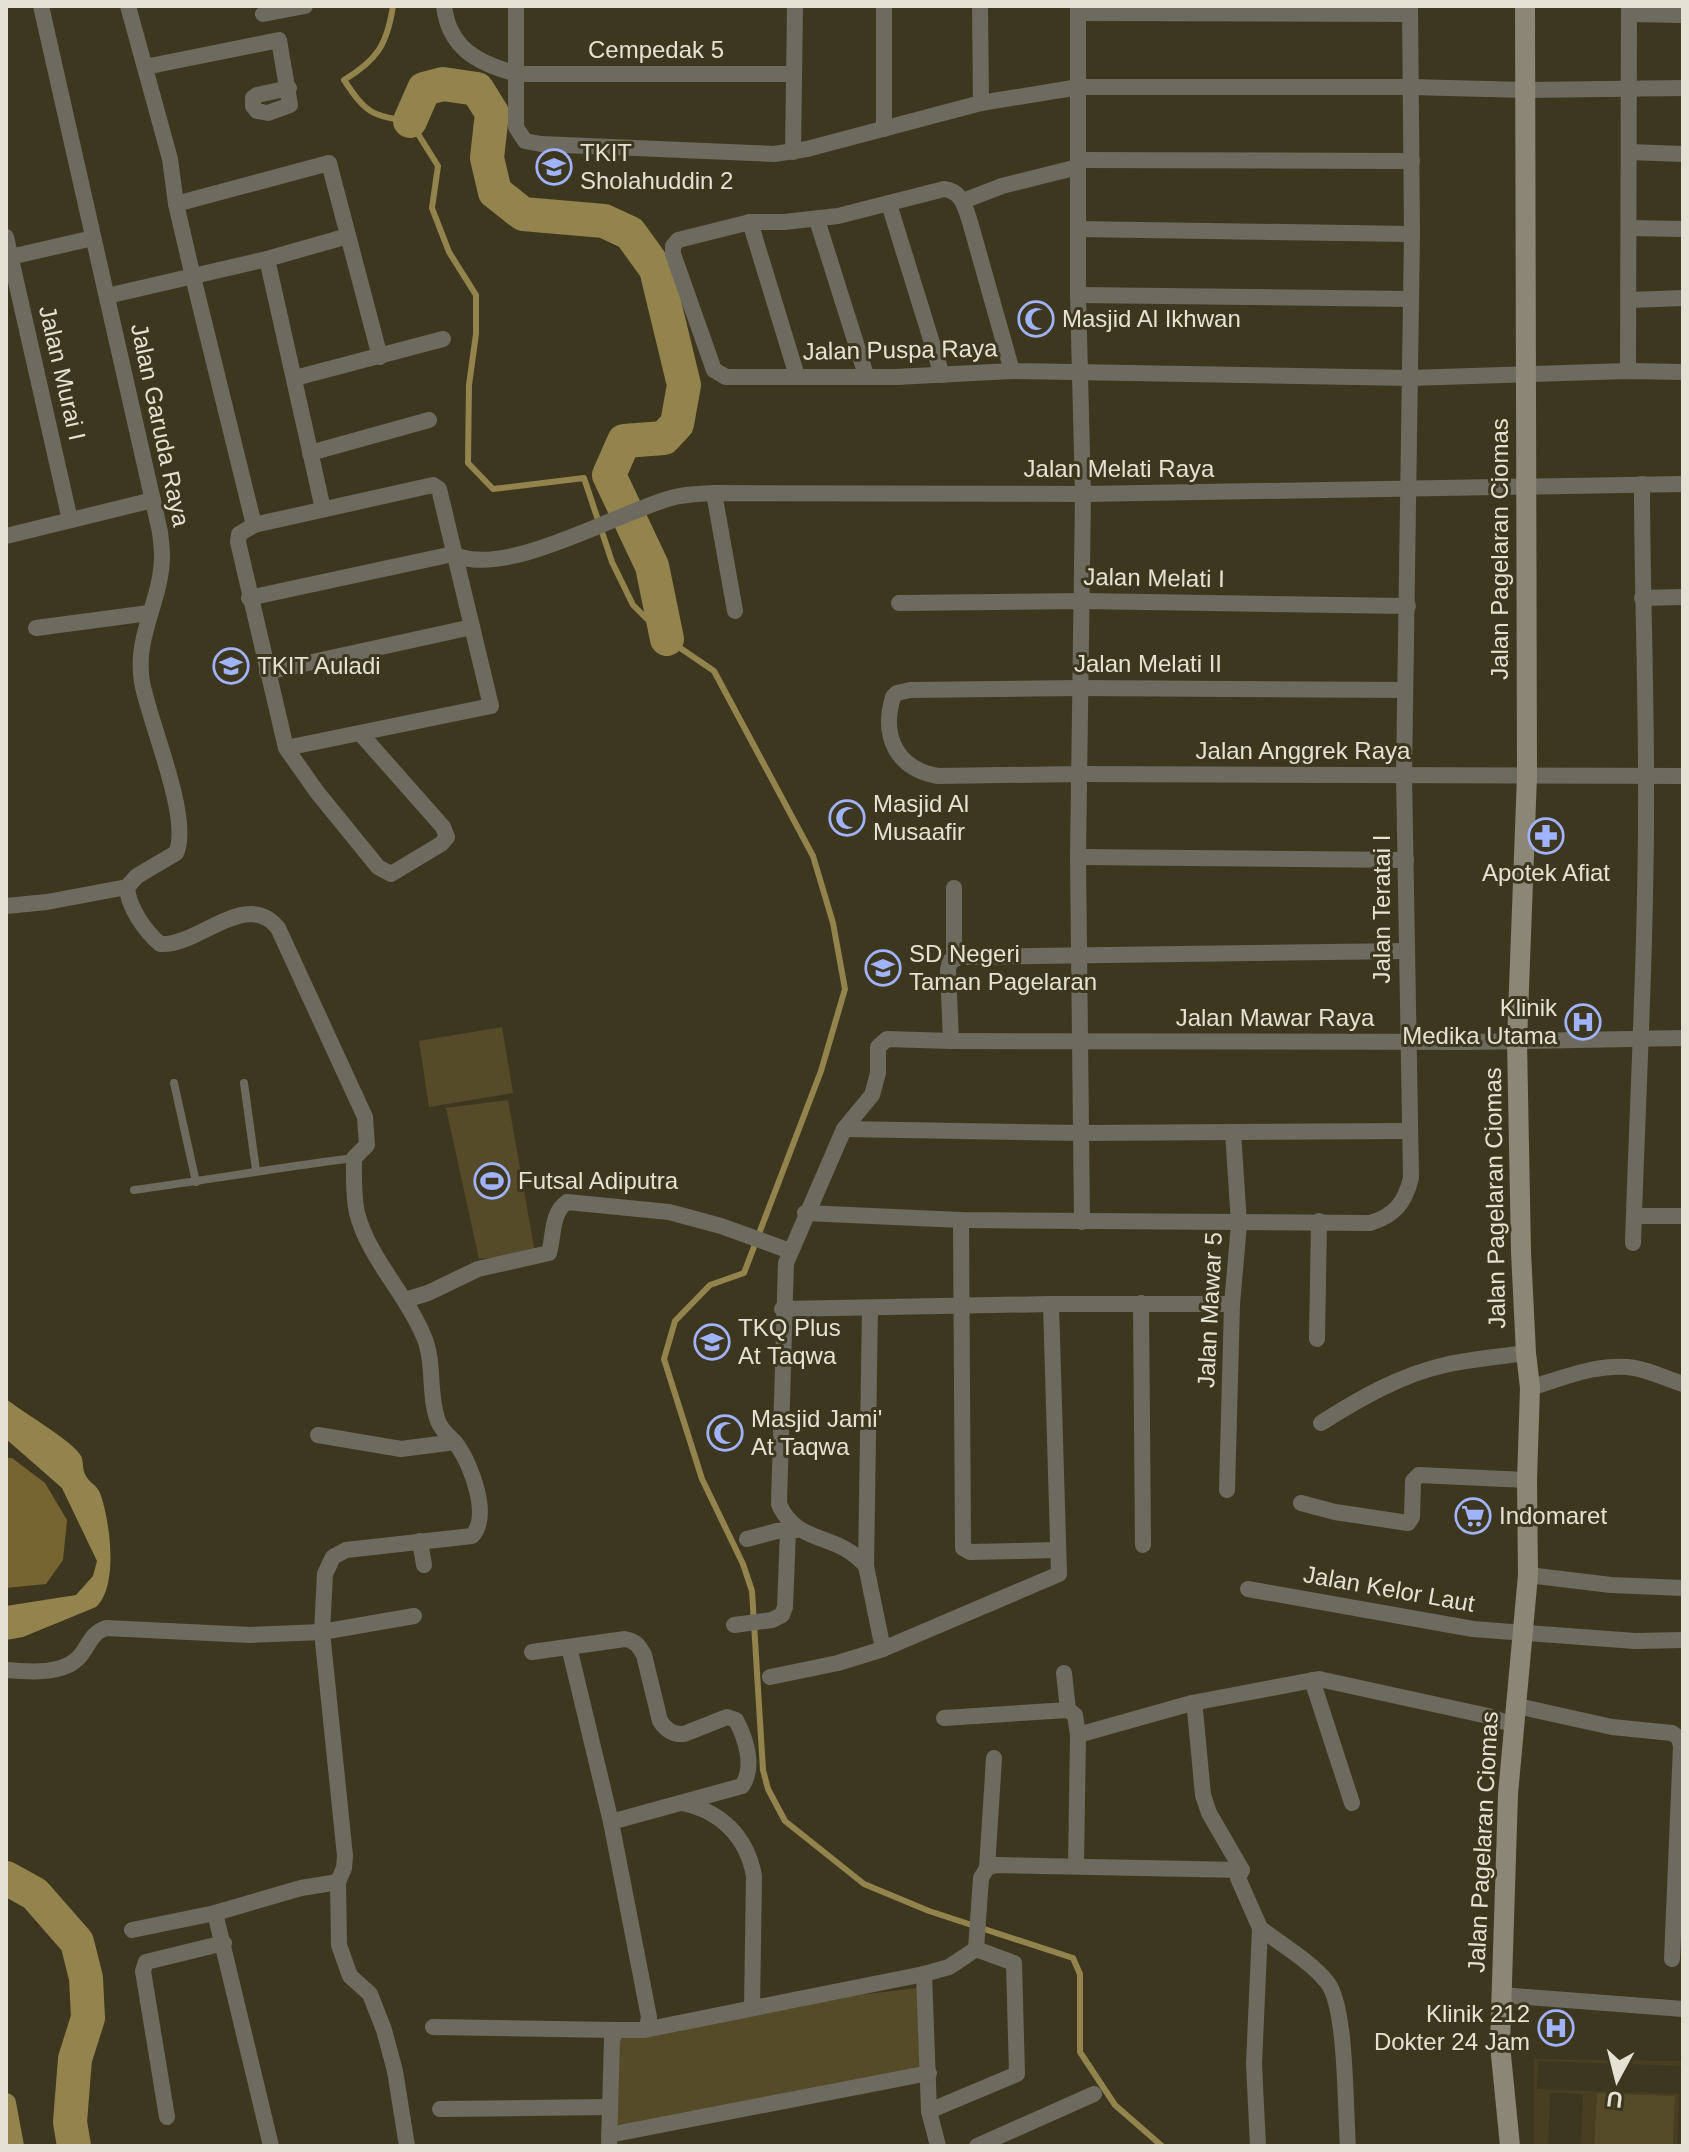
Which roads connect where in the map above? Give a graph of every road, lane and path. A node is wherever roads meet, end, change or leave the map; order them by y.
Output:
1 (128, 6) edge
2 (305, 6) edge
3 (444, 6) edge
4 (516, 6) edge
5 (795, 6) edge
6 (884, 6) edge
7 (980, 6) edge
8 (1525, 6) edge
9 (44, 7) edge
10 (1078, 9) edge
11 (262, 10) edge
12 (1410, 10) edge
13 (1630, 10) edge
14 (1683, 15) edge
15 (268, 41) junction
16 (150, 66) dead end
17 (518, 74) junction
18 (794, 74) junction
19 (1079, 87) junction
20 (1410, 87) junction
21 (289, 88) dead end
22 (1630, 88) junction
23 (1683, 88) edge
24 (1527, 90) junction
25 (981, 103) junction
26 (884, 129) junction
27 (793, 152) junction
28 (1629, 152) junction
29 (1683, 154) edge
30 (1412, 161) junction
31 (1078, 163) junction
32 (963, 201) junction
33 (176, 204) junction
34 (889, 204) junction
35 (817, 220) junction
36 (750, 222) junction
37 (1629, 228) junction
38 (1078, 229) junction
39 (1683, 229) edge
40 (1412, 234) junction
41 (348, 236) junction
42 (6, 237) edge
43 (93, 238) junction
44 (8, 258) edge
45 (267, 259) junction
46 (193, 277) junction
47 (1078, 295) junction
48 (107, 296) junction
49 (1683, 298) edge
50 (1410, 299) junction
51 (1630, 300) junction
52 (443, 339) dead end
53 (380, 357) junction
54 (1012, 371) junction
55 (1081, 371) junction
56 (1628, 371) junction
57 (1683, 372) edge
58 (866, 375) junction
59 (942, 375) junction
60 (1527, 375) junction
61 (797, 376) junction
62 (295, 378) junction
63 (1410, 378) junction
64 (429, 420) dead end
65 (310, 453) junction
66 (1642, 484) junction
67 (1683, 484) edge
68 (1524, 488) junction
69 (1408, 491) junction
70 (714, 493) junction
71 (1083, 494) junction
72 (153, 500) junction
73 (323, 509) junction
74 (70, 520) junction
75 (254, 525) junction
76 (6, 536) edge
77 (453, 554) junction
78 (1683, 597) edge
79 (249, 598) junction
80 (1642, 598) junction
81 (1081, 601) junction
82 (899, 603) dead end
83 (1408, 606) junction
84 (735, 611) dead end
85 (149, 613) junction
86 (472, 627) junction
87 (36, 628) dead end
88 (267, 672) junction
89 (1079, 688) junction
90 (1405, 690) junction
91 (893, 697) joint
92 (360, 733) junction
93 (286, 748) junction
94 (1080, 774) junction
95 (1404, 775) junction
96 (1646, 775) junction
97 (1527, 776) junction
98 (1683, 776) edge
99 (1078, 857) junction
100 (1406, 860) junction
101 (127, 887) junction
102 (954, 888) dead end
103 (6, 906) edge
104 (1405, 951) junction
105 (1080, 954) junction
106 (954, 958) junction
107 (1683, 1038) edge
108 (1642, 1039) junction
109 (951, 1041) junction
110 (1517, 1041) junction
111 (1081, 1042) junction
112 (1407, 1042) junction
113 (174, 1083) dead end
114 (244, 1083) dead end
115 (844, 1129) junction
116 (1409, 1131) junction
117 (1233, 1132) junction
118 (1082, 1133) junction
119 (354, 1158) junction
120 (256, 1170) junction
121 (196, 1182) junction
122 (134, 1190) dead end
123 (805, 1213) junction
124 (1634, 1216) junction
125 (1683, 1216) edge
126 (961, 1220) junction
127 (1319, 1221) junction
128 (1082, 1222) junction
129 (1239, 1224) junction
130 (1633, 1243) dead end
131 (790, 1251) junction
132 (405, 1300) junction
133 (1141, 1303) junction
134 (1051, 1304) junction
135 (1232, 1304) junction
136 (963, 1306) junction
137 (870, 1308) junction
138 (782, 1309) junction
139 (1317, 1339) dead end
140 (1526, 1353) junction
141 (1683, 1384) edge
142 (1530, 1388) junction
143 (1321, 1423) dead end
144 (318, 1435) dead end
145 (455, 1442) junction
146 (1527, 1480) junction
147 (1227, 1490) dead end
148 (1301, 1503) dead end
149 (793, 1530) junction
150 (747, 1539) dead end
151 (420, 1541) junction
152 (1143, 1545) dead end
153 (1058, 1550) junction
154 (424, 1565) dead end
155 (866, 1566) junction
156 (1528, 1575) junction
157 (1683, 1588) edge
158 (1248, 1589) dead end
159 (414, 1616) dead end
160 (742, 1624) dead end
161 (322, 1632) junction
162 (1521, 1633) junction
163 (1683, 1640) edge
164 (569, 1647) junction
165 (883, 1649) junction
166 (532, 1652) dead end
167 (6, 1670) edge
168 (1064, 1673) dead end
169 (770, 1677) dead end
170 (1312, 1680) junction
171 (1192, 1703) junction
172 (1068, 1710) junction
173 (1515, 1715) junction
174 (944, 1718) dead end
175 (1078, 1735) junction
176 (994, 1758) dead end
177 (681, 1803) junction
178 (1352, 1803) dead end
179 (611, 1822) junction
180 (1076, 1866) junction
181 (987, 1868) junction
182 (1242, 1870) junction
183 (338, 1882) junction
184 (1678, 1882) edge
185 (215, 1913) junction
186 (1260, 1928) junction
187 (132, 1930) dead end
188 (224, 1943) junction
189 (976, 1946) junction
190 (1676, 1952) edge
191 (924, 1974) junction
192 (1501, 1995) junction
193 (752, 2008) junction
194 (1683, 2009) edge
195 (433, 2027) dead end
196 (617, 2030) junction
197 (644, 2030) junction
198 (929, 2073) junction
199 (1094, 2094) dead end
200 (608, 2107) junction
201 (440, 2109) dead end
202 (929, 2111) junction
203 (167, 2117) dead end
204 (609, 2140) edge
205 (271, 2146) edge
206 (407, 2146) edge
207 (938, 2146) edge
208 (977, 2146) edge
209 (1258, 2146) edge
210 (1348, 2146) edge
211 (1510, 2146) edge

1 - 33 street
2 - 11 street
3 - 17 street, Cempedak 5
4 - 17 street
5 - 18 street
6 - 26 street
7 - 25 street
8 - 24 main road, Jalan Pagelaran Ciomas
9 - 43 street, Jalan Garuda Raya
10 - 12 street
10 - 19 street
11 - 15 street
12 - 20 street, Jalan Teratai I
13 - 14 street
13 - 22 street
15 - 16 street
15 - 21 street
17 - 18 street, Cempedak 5
17 - 27 street
18 - 27 street
19 - 20 street
19 - 25 street
19 - 31 street
20 - 24 street
20 - 30 street, Jalan Teratai I
22 - 23 street
22 - 24 street
22 - 28 street
24 - 60 main road, Jalan Pagelaran Ciomas
25 - 26 street
26 - 27 street
28 - 29 street
28 - 37 street
30 - 31 street
30 - 40 street, Jalan Teratai I
31 - 32 street
31 - 38 street
32 - 34 street
32 - 54 street
33 - 41 street
33 - 46 street
34 - 35 street
34 - 59 street
35 - 36 street
35 - 58 street
36 - 61 street
36 - 61 street, Jalan Puspa Raya
37 - 39 street
37 - 51 street
38 - 40 street
38 - 47 street
40 - 50 street, Jalan Teratai I
41 - 45 street
41 - 53 street
42 - 44 street, Jalan Murai I
43 - 44 street
43 - 48 street, Jalan Garuda Raya
44 - 74 street, Jalan Murai I
45 - 46 street
45 - 62 street
46 - 48 street
46 - 75 street
47 - 50 street
47 - 55 street
48 - 72 street, Jalan Garuda Raya
49 - 51 street
50 - 63 street, Jalan Teratai I
51 - 56 street
52 - 53 street
53 - 62 street
54 - 55 street, Jalan Puspa Raya
54 - 59 street, Jalan Puspa Raya
55 - 63 street, Jalan Puspa Raya
55 - 71 street
56 - 57 street, Jalan Puspa Raya
56 - 60 street, Jalan Puspa Raya
58 - 59 street, Jalan Puspa Raya
58 - 61 street, Jalan Puspa Raya
60 - 63 street, Jalan Puspa Raya
60 - 68 main road, Jalan Pagelaran Ciomas
62 - 65 street
63 - 69 street, Jalan Teratai I
64 - 65 street
65 - 73 street
66 - 67 street, Jalan Melati Raya
66 - 68 street, Jalan Melati Raya
66 - 80 street
68 - 69 street, Jalan Melati Raya
68 - 97 main road, Jalan Pagelaran Ciomas
69 - 71 street, Jalan Melati Raya
69 - 83 street, Jalan Teratai I
70 - 71 street, Jalan Melati Raya
70 - 77 street, Jalan Melati Raya
70 - 84 street
71 - 81 street
72 - 74 street
72 - 85 street, Jalan Garuda Raya
73 - 75 street
73 - 77 street
74 - 76 street
75 - 79 street
77 - 79 street, Jalan Melati Raya
77 - 86 street
78 - 80 street
79 - 88 street
80 - 96 street
81 - 82 street, Jalan Melati I
81 - 83 street, Jalan Melati I
81 - 89 street
83 - 90 street, Jalan Teratai I
85 - 87 street
85 - 101 street, Jalan Garuda Raya
86 - 88 street
86 - 92 street
88 - 93 street
89 - 90 street, Jalan Melati II
89 - 91 street, Jalan Melati II
89 - 94 street
90 - 95 street, Jalan Teratai I
91 - 94 street, Jalan Anggrek Raya
92 - 93 street
92 - 93 street
94 - 95 street, Jalan Anggrek Raya
94 - 99 street
95 - 97 street, Jalan Anggrek Raya
95 - 100 street, Jalan Teratai I
96 - 97 street, Jalan Anggrek Raya
96 - 98 street, Jalan Anggrek Raya
96 - 108 street
97 - 110 main road, Jalan Pagelaran Ciomas
99 - 100 street
99 - 105 street
100 - 104 street, Jalan Teratai I
101 - 103 street
101 - 119 street
102 - 106 street
104 - 105 street
104 - 112 street, Jalan Teratai I
105 - 106 street
105 - 111 street
106 - 109 street
107 - 108 street, Jalan Mawar Raya
108 - 110 street, Jalan Mawar Raya
108 - 124 street
109 - 111 street, Jalan Mawar Raya
109 - 115 street, Jalan Mawar Raya
110 - 112 street, Jalan Mawar Raya
110 - 140 main road, Jalan Pagelaran Ciomas
111 - 112 street, Jalan Mawar Raya
111 - 118 street
112 - 116 street, Jalan Teratai I
113 - 121 lane
114 - 120 lane
115 - 118 street
115 - 123 street
116 - 117 street
116 - 127 street, Jalan Teratai I
117 - 118 street
117 - 129 street, Jalan Mawar 5
118 - 128 street
119 - 120 lane
119 - 132 street
120 - 121 lane
121 - 122 lane
123 - 126 street, Jalan Teratai I
123 - 131 street
124 - 125 street
124 - 130 street
126 - 128 street, Jalan Teratai I
126 - 136 street
127 - 129 street, Jalan Teratai I
127 - 139 street
128 - 129 street, Jalan Teratai I
129 - 135 street, Jalan Mawar 5
131 - 132 street
131 - 138 street
132 - 145 street
133 - 134 street
133 - 135 street
133 - 152 street
134 - 136 street
134 - 153 street
135 - 147 street, Jalan Mawar 5
136 - 137 street
136 - 153 street
137 - 138 street
137 - 155 street
138 - 149 street
140 - 142 main road, Jalan Pagelaran Ciomas
140 - 143 street
141 - 142 street
142 - 146 main road, Jalan Pagelaran Ciomas
144 - 145 street
145 - 151 street
146 - 148 street
146 - 156 main road, Jalan Pagelaran Ciomas
149 - 150 street
149 - 155 street
149 - 160 street
151 - 154 street
151 - 161 street
153 - 165 street
155 - 165 street
156 - 157 street
156 - 162 main road, Jalan Pagelaran Ciomas
158 - 162 street, Jalan Kelor Laut
159 - 161 street
161 - 167 street
161 - 183 street
162 - 163 street, Jalan Kelor Laut
162 - 173 main road, Jalan Pagelaran Ciomas
164 - 166 street
164 - 177 street
164 - 179 street
165 - 169 street
168 - 172 street
170 - 171 street
170 - 173 street
170 - 178 street
171 - 175 street
171 - 182 street
172 - 174 street
172 - 175 street
173 - 184 street
173 - 192 main road, Jalan Pagelaran Ciomas
175 - 180 street
176 - 181 street
177 - 179 street
177 - 193 street
179 - 197 street
180 - 181 street
180 - 182 street
181 - 189 street
182 - 186 street
183 - 185 street
183 - 206 street
184 - 190 street
185 - 187 street
185 - 188 street
186 - 209 street
186 - 210 street
188 - 203 street
188 - 205 street
189 - 191 street
189 - 202 street
191 - 193 street
191 - 198 street
192 - 194 street
192 - 211 main road, Jalan Pagelaran Ciomas
193 - 197 street
195 - 196 street
196 - 197 street
196 - 200 street
198 - 202 street
198 - 204 street
199 - 208 street
200 - 201 street
200 - 204 street
202 - 207 street

